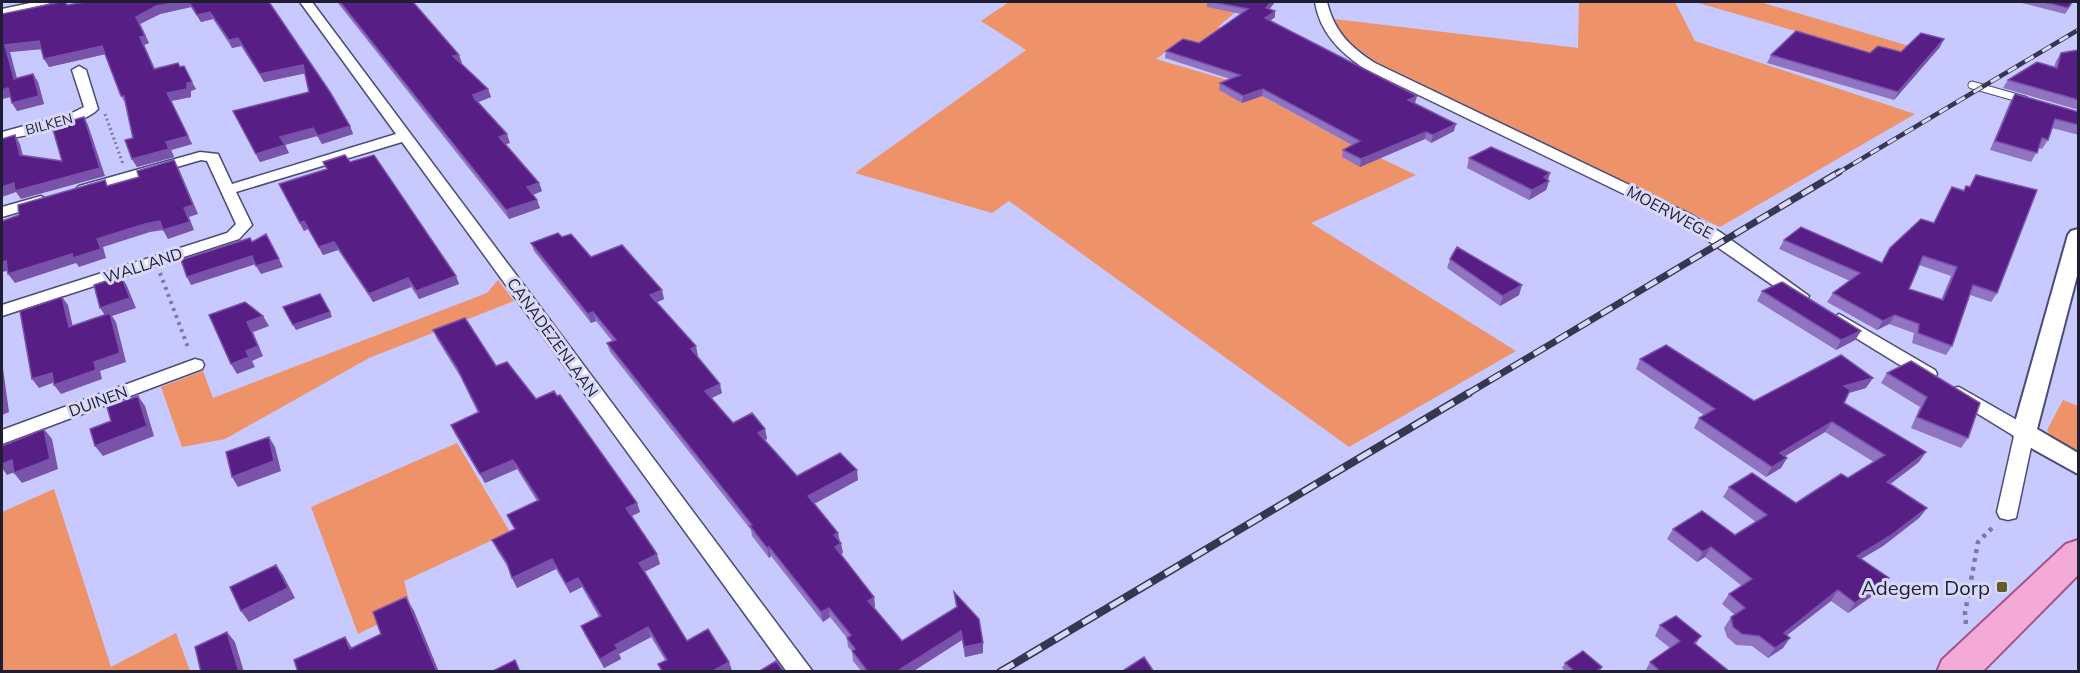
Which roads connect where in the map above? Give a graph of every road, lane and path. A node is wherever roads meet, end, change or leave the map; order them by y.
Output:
1 (49, 2) edge
2 (306, 2) edge
3 (1321, 2) edge
4 (2, 12) edge
5 (79, 70) dead end
6 (1972, 85) dead end
7 (2036, 103) edge
8 (86, 112) junction
9 (2, 136) edge
10 (405, 136) junction
11 (127, 176) junction
12 (228, 190) junction
13 (2, 212) edge
14 (2079, 235) edge
15 (156, 261) junction
16 (2, 311) edge
17 (195, 365) joint
18 (2024, 433) junction
19 (2, 437) edge
20 (2079, 465) edge
21 (2008, 512) joint
22 (2079, 554) edge
23 (1963, 665) edge
24 (801, 672) edge

1 - 4 street
2 - 10 street, CANADEZENLAAN
3 - 18 street, MOERWEGE
5 - 8 street, BILKEN
6 - 7 lane
8 - 9 street, BILKEN
8 - 11 path
10 - 12 street
10 - 24 street, CANADEZENLAAN
11 - 12 street, WALLAND
11 - 13 street, WALLAND
12 - 15 street, WALLAND
14 - 18 street
15 - 16 street, WALLAND
15 - 17 path
17 - 19 street, DUINEN
18 - 20 street
18 - 21 street
21 - 23 path
22 - 23 main road

